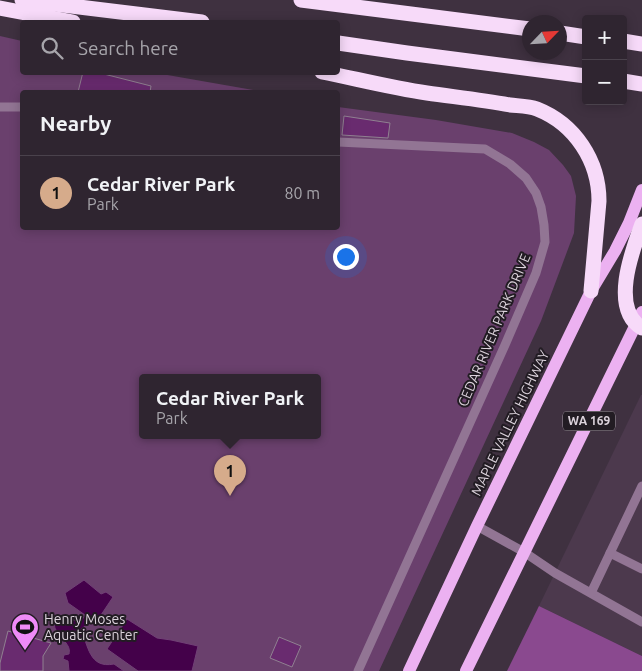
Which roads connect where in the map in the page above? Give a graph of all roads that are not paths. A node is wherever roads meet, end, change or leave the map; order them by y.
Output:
1 (22, 0) edge
2 (301, 0) edge
3 (0, 8) edge
4 (63, 20) edge
5 (186, 20) edge
6 (522, 28) edge
7 (567, 34) edge
8 (582, 36) edge
9 (627, 42) edge
10 (340, 43) edge
11 (641, 44) edge
12 (337, 75) edge
13 (582, 76) edge
14 (0, 107) edge
15 (20, 107) edge
16 (340, 142) edge
17 (642, 190) edge
18 (642, 224) edge
19 (591, 291) junction
20 (640, 321) edge
21 (642, 486) edge
22 (477, 526) junction
23 (524, 552) junction
24 (610, 553) junction
25 (642, 569) edge
26 (591, 593) junction
27 (642, 622) edge
28 (358, 671) edge
29 (409, 671) edge
30 (466, 671) edge

1 - 5 highway
2 - 6 highway
3 - 4 highway
7 - 8 highway
9 - 11 highway
10 - 13 highway
12 - 19 highway
14 - 15 lane
16 - 28 lane, CEDAR RIVER PARK DRIVE
17 - 19 main road, MAPLE VALLEY HIGHWAY
18 - 20 highway
19 - 22 main road, MAPLE VALLEY HIGHWAY
20 - 23 main road, WA 169
21 - 24 lane
22 - 23 lane
22 - 29 main road, MAPLE VALLEY HIGHWAY
23 - 26 lane
23 - 30 main road, WA 169
24 - 25 lane
24 - 26 lane
26 - 27 lane

